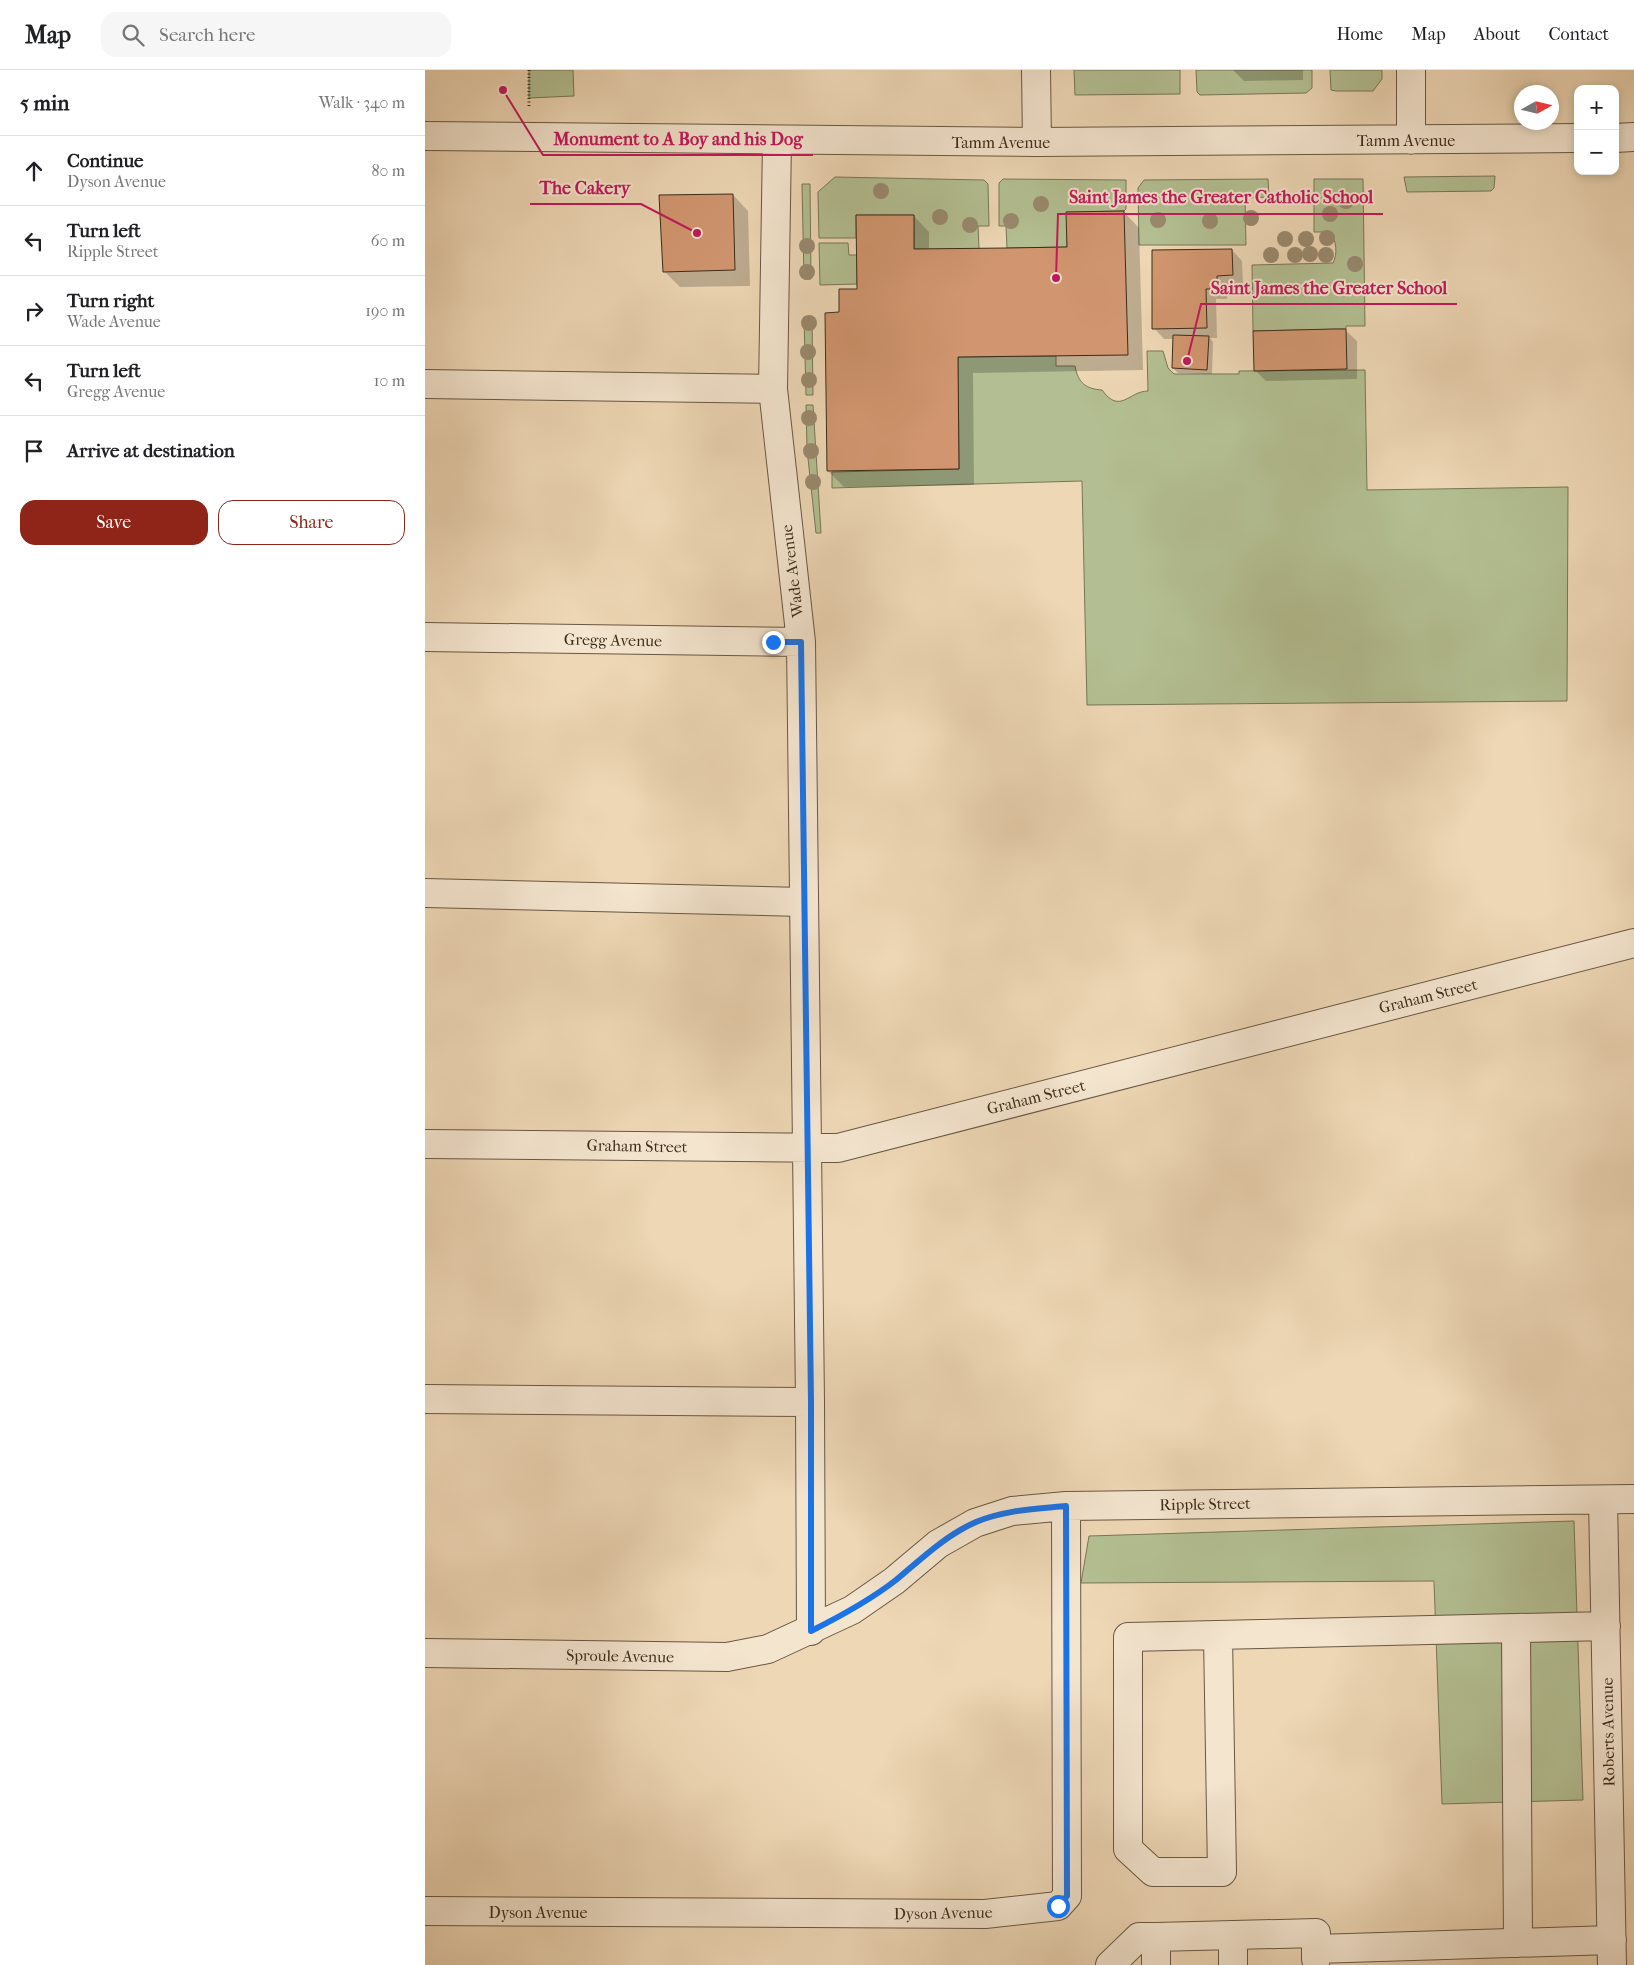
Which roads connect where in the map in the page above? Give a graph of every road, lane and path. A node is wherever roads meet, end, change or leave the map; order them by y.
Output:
1 (1037, 70) edge
2 (1411, 70) edge
3 (425, 136) edge
4 (1574, 138) edge
5 (1619, 138) edge
6 (1634, 138) edge
7 (777, 140) junction
8 (1411, 140) junction
9 (1037, 142) junction
10 (425, 384) edge
11 (773, 389) junction
12 (425, 637) edge
13 (801, 642) junction
14 (425, 893) edge
15 (803, 902) junction
16 (1634, 943) edge
17 (425, 1144) edge
18 (807, 1148) junction
19 (425, 1399) edge
20 (811, 1402) junction
21 (1634, 1499) edge
22 (1603, 1500) junction
23 (1066, 1506) junction
24 (1606, 1626) junction
25 (1516, 1629) junction
26 (811, 1631) junction
27 (1218, 1636) junction
28 (425, 1653) edge
29 (425, 1911) edge
30 (1233, 1935) junction
31 (1156, 1937) junction
32 (1518, 1943) junction
33 (1612, 1953) edge
34 (1316, 1957) edge
35 (1110, 1965) edge
36 (1157, 1965) edge
37 (1233, 1965) edge

1 - 9 street
2 - 8 street
3 - 7 street, Tamm Avenue
4 - 8 street, Tamm Avenue
5 - 6 street
7 - 9 street, Tamm Avenue
7 - 11 street, Wade Avenue
8 - 9 street, Tamm Avenue
10 - 11 street
11 - 13 street, Wade Avenue
12 - 13 street, Gregg Avenue
13 - 15 street, Wade Avenue
14 - 15 street
15 - 18 street, Wade Avenue
16 - 18 street, Graham Street
17 - 18 street, Graham Street
18 - 20 street, Wade Avenue
19 - 20 street
20 - 26 street, Wade Avenue
21 - 22 street, Ripple Street
22 - 23 street, Ripple Street
22 - 24 street, Roberts Avenue
23 - 26 street, Ripple Street
23 - 29 street, Dyson Avenue
24 - 25 street
24 - 33 street, Roberts Avenue
25 - 27 street
25 - 32 street
26 - 28 street, Sproule Avenue
27 - 27 street
30 - 31 street
30 - 34 street
30 - 37 street
31 - 35 street
31 - 36 street
32 - 33 street
32 - 34 street

